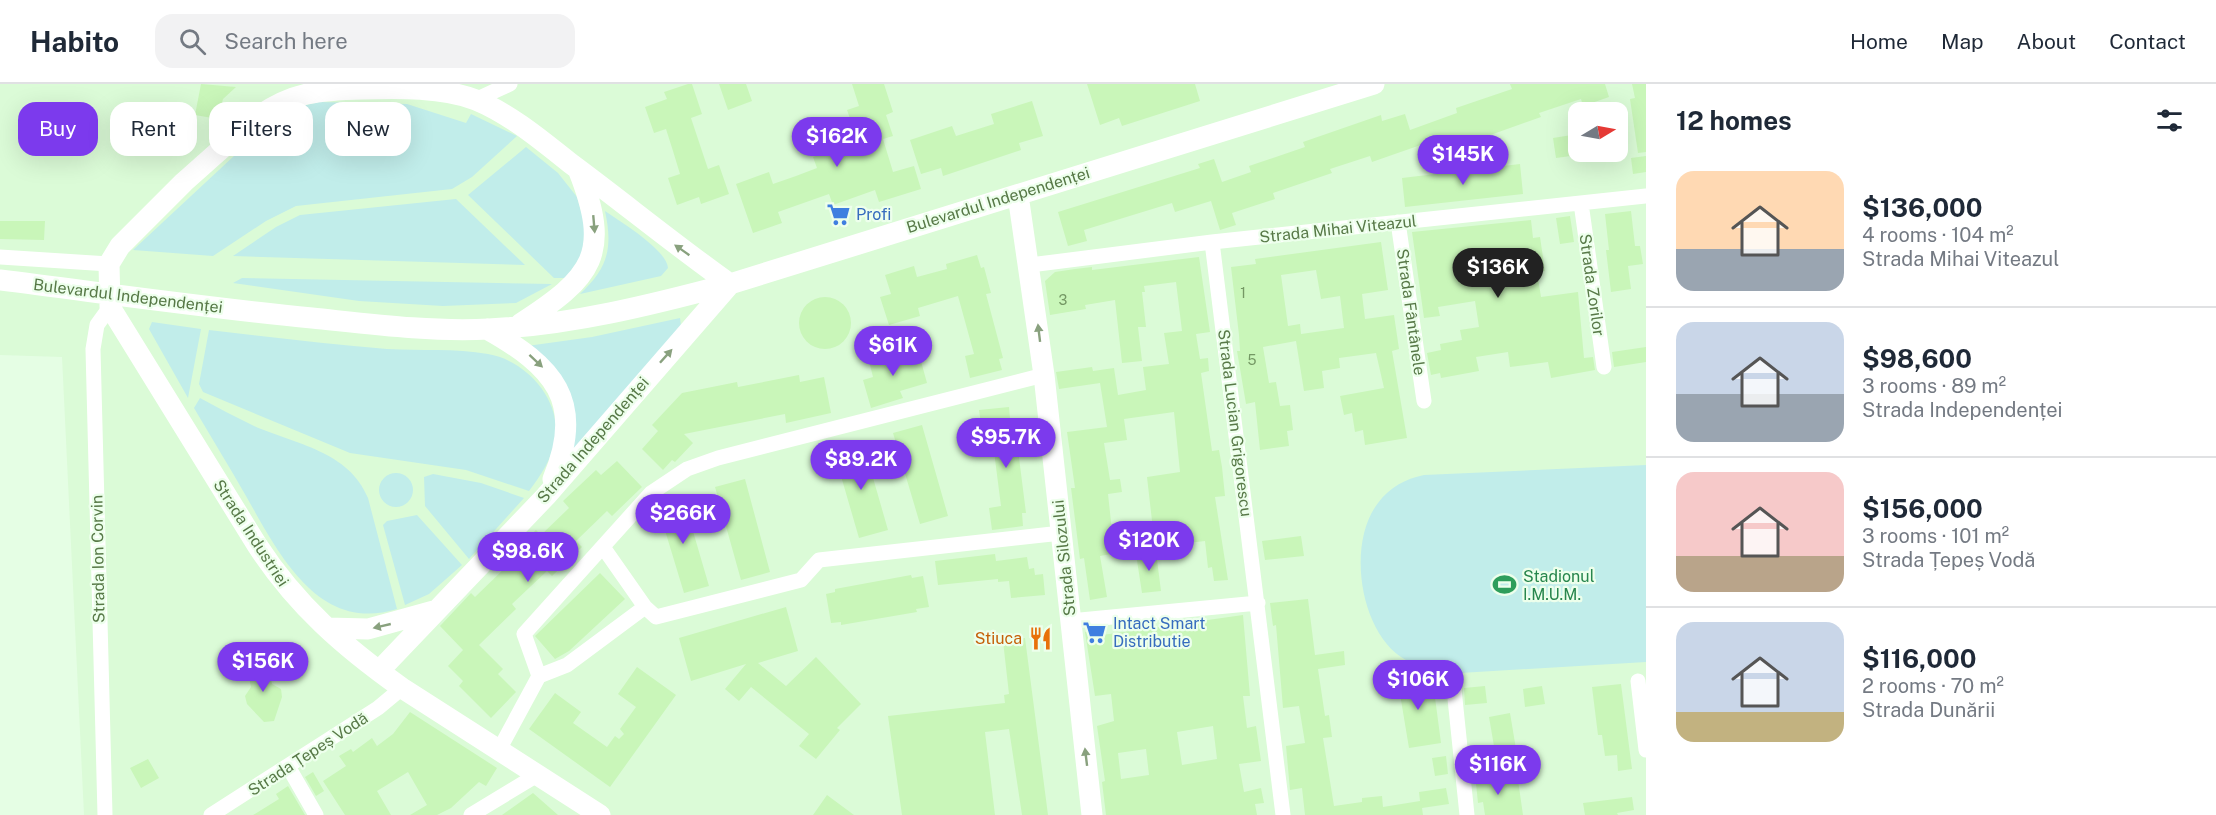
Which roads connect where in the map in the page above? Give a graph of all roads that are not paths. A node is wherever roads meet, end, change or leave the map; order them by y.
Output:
1 (510, 84) edge
2 (1374, 84) edge
3 (475, 100) junction
4 (578, 168) junction
5 (1018, 195) junction
6 (1646, 196) edge
7 (1581, 203) junction
8 (1398, 222) junction
9 (1212, 242) junction
10 (0, 257) edge
11 (109, 264) junction
12 (1030, 265) junction
13 (0, 280) edge
14 (730, 284) junction
15 (110, 307) junction
16 (516, 327) junction
17 (487, 329) junction
18 (1604, 367) dead end
19 (1044, 375) junction
20 (1424, 401) dead end
21 (546, 496) junction
22 (1061, 533) junction
23 (603, 547) junction
24 (1257, 603) junction
25 (645, 607) junction
26 (436, 610) junction
27 (1070, 621) junction
28 (327, 628) junction
29 (379, 671) junction
30 (540, 676) junction
31 (1638, 681) dead end
32 (402, 688) junction
33 (1454, 689) dead end
34 (499, 750) junction
35 (1646, 750) edge
36 (289, 768) junction
37 (537, 775) junction
38 (105, 815) edge
39 (211, 815) edge
40 (316, 815) edge
41 (471, 815) edge
42 (600, 815) edge
43 (1092, 815) edge
44 (1283, 815) edge
45 (1467, 815) edge

1 - 3 street
2 - 5 street, Bulevardul Independenței
3 - 4 street
3 - 11 street
14 -> 4 street
4 -> 16 street
5 - 12 street, Strada Silozului
5 - 14 street, Bulevardul Independenței
6 - 7 street, Strada Mihai Viteazul
7 - 8 street, Strada Mihai Viteazul
7 - 18 street, Strada Zorilor
8 - 9 street, Strada Mihai Viteazul
8 - 20 street, Strada Fântânele
9 - 12 street, Strada Mihai Viteazul
9 - 24 street, Strada Lucian Grigorescu
10 - 11 street
11 - 15 street
19 -> 12 street, Strada Silozului
13 - 17 street, Bulevardul Independenței
14 - 16 street, Bulevardul Independenței
21 -> 14 street, Strada Independenței
15 - 28 street, Strada Industriei
15 - 38 street, Strada Ion Corvin
16 - 17 street, Bulevardul Independenței
17 -> 21 street
19 - 22 street, Strada Silozului
19 - 23 street
21 - 26 street, Strada Independenței
22 - 25 street
22 - 27 street, Strada Silozului
23 - 25 street
23 - 30 street
24 - 27 street
24 - 44 street, Strada Lucian Grigorescu
25 - 30 street
26 -> 28 street
26 - 29 street, Strada Independenței
43 -> 27 street, Strada Silozului
28 - 29 street, Strada Industriei
29 - 32 street, Strada Industriei
30 - 34 street
31 - 35 street
32 - 34 street, Strada Industriei
32 - 36 street, Strada Țepeș Vodă
33 - 45 street
34 - 37 street, Strada Industriei
36 - 39 street, Strada Țepeș Vodă
36 - 40 street
37 - 41 street
37 - 42 street, Strada Industriei

